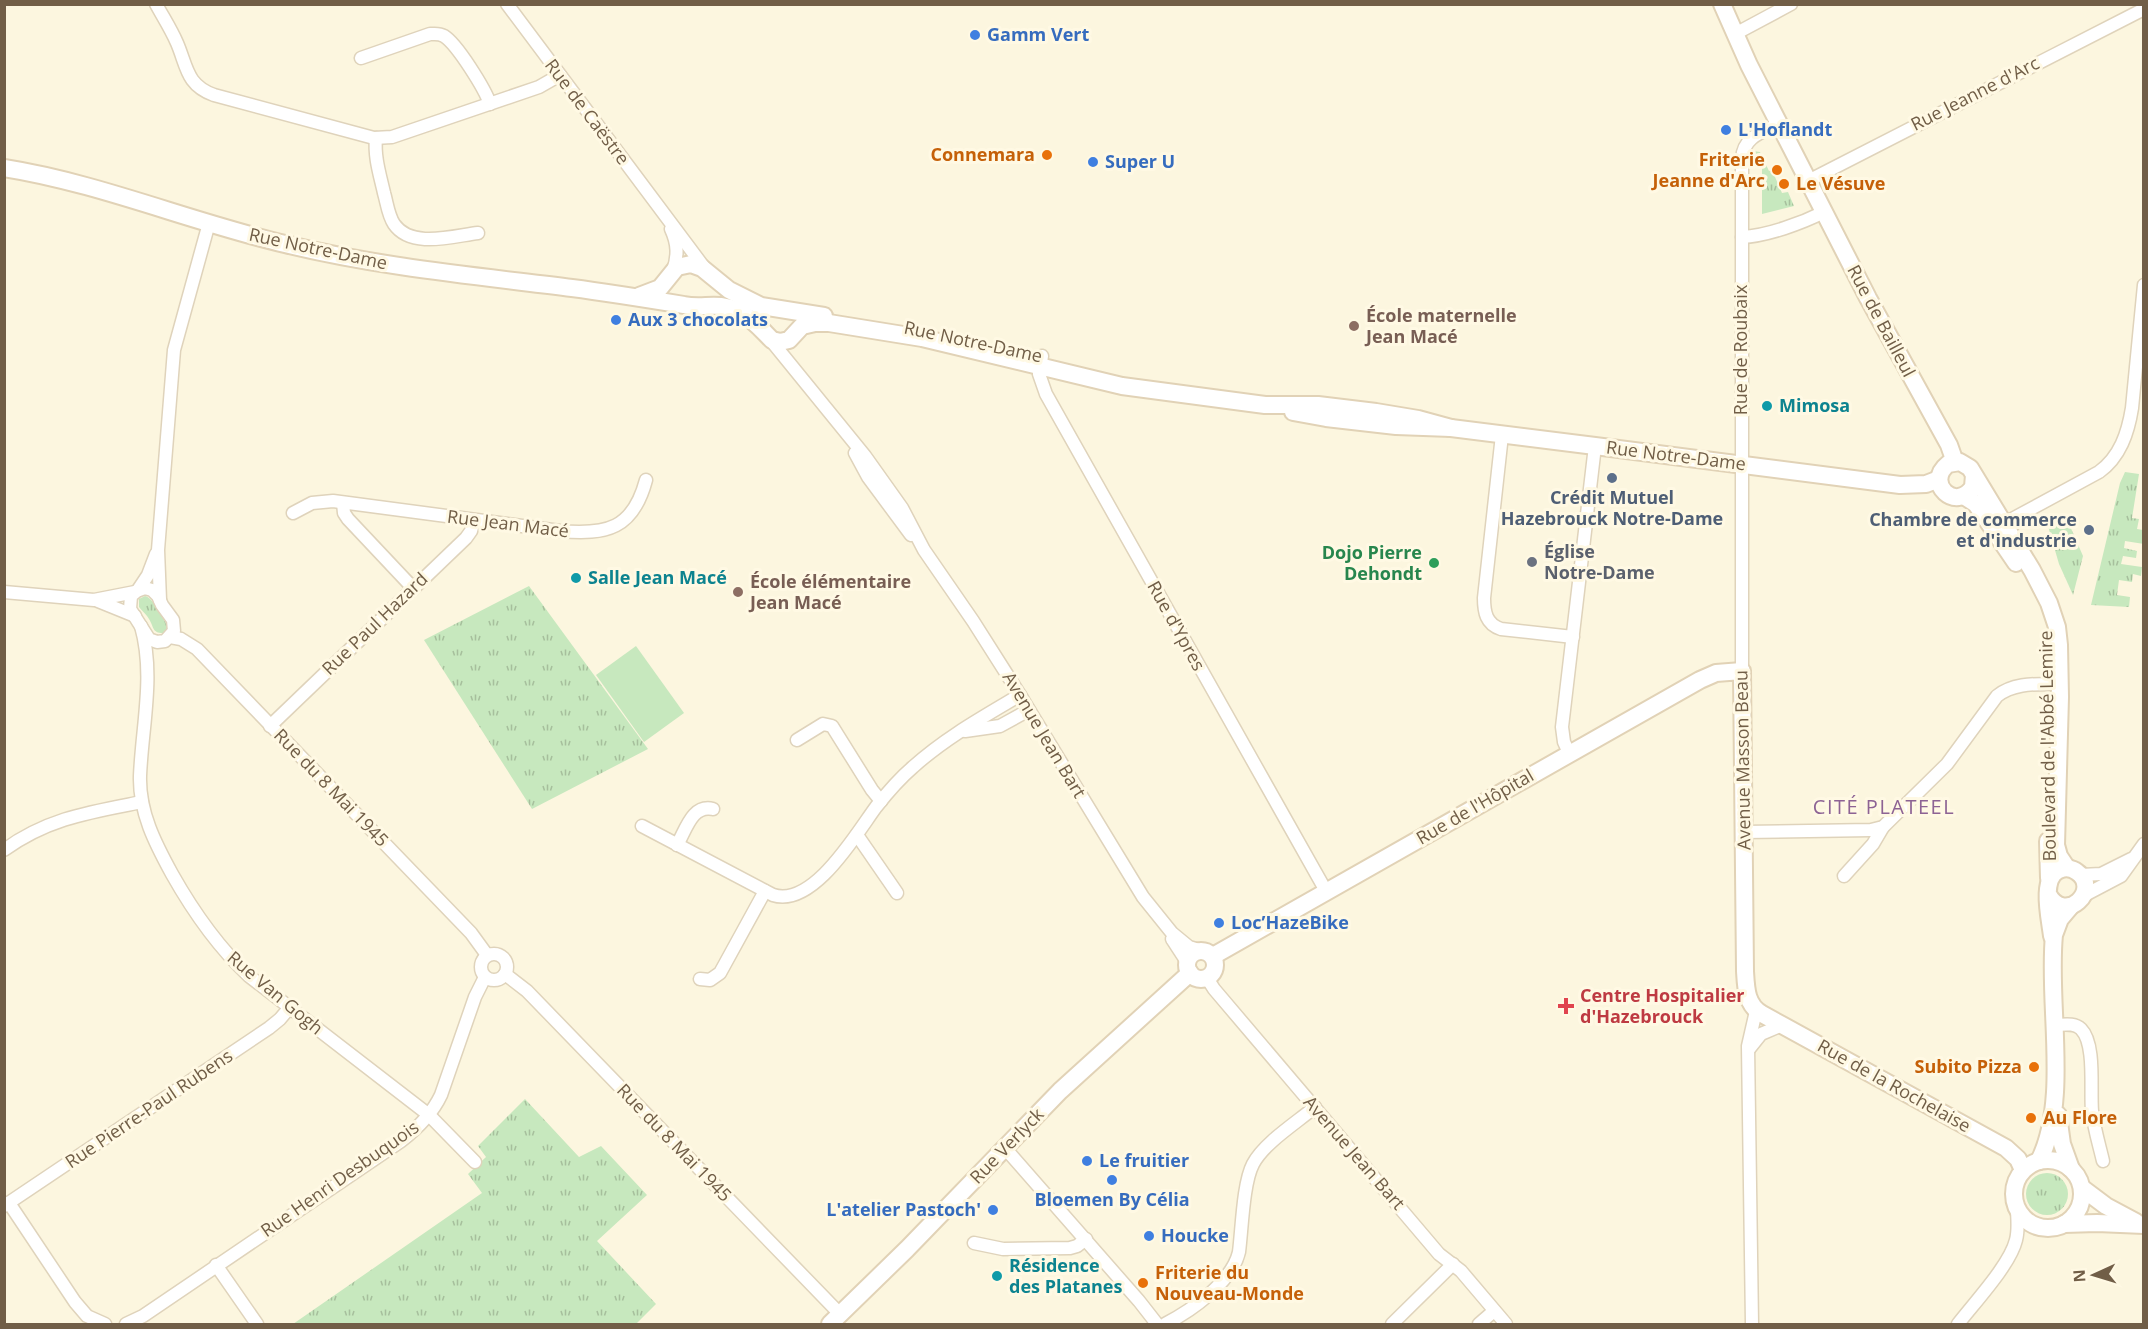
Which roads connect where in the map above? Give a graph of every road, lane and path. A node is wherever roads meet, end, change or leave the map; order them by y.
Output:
1 (156, 4) edge
2 (507, 4) edge
3 (1722, 4) edge
4 (1791, 4) edge
5 (2144, 9) edge
6 (1735, 34) junction
7 (361, 58) dead end
8 (560, 75) junction
9 (490, 104) junction
10 (1779, 124) junction
11 (376, 138) junction
12 (4, 168) edge
13 (1808, 181) junction
14 (1824, 212) junction
15 (667, 220) junction
16 (209, 223) junction
17 (478, 233) dead end
18 (1742, 237) junction
19 (708, 273) junction
20 (671, 274) junction
21 (2144, 285) edge
22 (638, 296) junction
23 (679, 304) junction
24 (785, 310) junction
25 (767, 335) junction
26 (793, 335) junction
27 (789, 361) junction
28 (1041, 361) junction
29 (1502, 435) junction
30 (1595, 446) junction
31 (1955, 462) junction
32 (1740, 464) junction
33 (1974, 475) junction
34 (646, 480) dead end
35 (1942, 486) junction
36 (1964, 496) junction
37 (344, 503) junction
38 (293, 513) dead end
39 (474, 520) junction
40 (2003, 524) junction
41 (158, 550) junction
42 (413, 588) junction
43 (136, 591) junction
44 (4, 592) edge
45 (94, 600) junction
46 (160, 600) junction
47 (172, 618) junction
48 (138, 621) junction
49 (1573, 637) junction
50 (166, 639) junction
51 (197, 649) junction
52 (148, 670) junction
53 (1742, 671) junction
54 (2050, 684) junction
55 (1020, 695) junction
56 (1029, 710) junction
57 (270, 726) junction
58 (961, 732) junction
59 (796, 740) dead end
60 (1569, 753) junction
61 (881, 801) junction
62 (142, 802) junction
63 (713, 809) dead end
64 (642, 826) dead end
65 (1883, 827) junction
66 (1744, 832) junction
67 (857, 835) junction
68 (2144, 844) edge
69 (677, 845) junction
70 (4, 850) edge
71 (2135, 857) junction
72 (2074, 872) junction
73 (1844, 876) dead end
74 (2049, 886) junction
75 (765, 891) junction
76 (1326, 891) junction
77 (897, 893) dead end
78 (2077, 901) junction
79 (2053, 946) junction
80 (487, 956) junction
81 (1197, 960) junction
82 (505, 974) junction
83 (485, 977) junction
84 (1207, 978) junction
85 (700, 979) dead end
86 (290, 1007) junction
87 (1756, 1011) junction
88 (1782, 1025) junction
89 (2054, 1025) junction
90 (1748, 1053) junction
91 (2055, 1090) junction
92 (1315, 1107) junction
93 (429, 1115) junction
94 (1004, 1147) junction
95 (2039, 1161) junction
96 (2103, 1161) dead end
97 (475, 1162) dead end
98 (2071, 1169) junction
99 (2023, 1170) junction
100 (2082, 1188) junction
101 (7, 1204) edge
102 (2016, 1208) junction
103 (2064, 1224) junction
104 (2143, 1224) edge
105 (1086, 1239) junction
106 (974, 1243) dead end
107 (1453, 1264) junction
108 (216, 1265) junction
109 (1494, 1311) junction
110 (835, 1319) edge
111 (105, 1324) edge
112 (126, 1324) edge
113 (257, 1324) edge
114 (1157, 1324) edge
115 (1165, 1324) edge
116 (1392, 1324) edge
117 (1479, 1324) edge
118 (1506, 1324) edge
119 (1752, 1324) edge
120 (1958, 1324) edge

1 - 11 street
2 - 8 street, Rue de Caëstre
3 - 6 main road
4 - 6 street
5 - 13 street, Rue Jeanne d'Arc
6 - 10 main road, Rue de Bailleul
7 - 9 street
8 - 9 street
8 - 15 street, Rue de Caëstre
9 - 11 street
10 - 13 main road, Rue de Bailleul
10 - 18 street, Rue de Roubaix
11 - 17 street
12 - 16 main road, Rue Notre-Dame
13 - 14 main road, Rue de Bailleul
14 - 18 street
14 - 31 main road, Rue de Bailleul
15 - 19 street, Rue de Caëstre
15 - 20 street, Rue de Caëstre
16 - 22 main road, Rue Notre-Dame
16 - 41 street
18 - 32 street, Rue de Roubaix
19 - 20 main road, Rue Notre-Dame
19 - 24 main road, Rue Notre-Dame
20 - 22 main road, Rue Notre-Dame
20 - 23 main road
21 - 40 street
22 - 23 main road, Rue Notre-Dame
23 - 25 main road, Rue Notre-Dame
24 - 26 main road
24 - 28 main road, Rue Notre-Dame
25 - 26 main road, Rue Notre-Dame
25 - 27 street, Avenue Jean Bart
26 - 27 street
26 - 28 main road, Rue Notre-Dame
27 - 55 street, Avenue Jean Bart
28 - 29 main road, Rue Notre-Dame
28 - 76 street, Rue d'Ypres
29 - 30 main road, Rue Notre-Dame
29 - 49 street
30 - 32 main road, Rue Notre-Dame
30 - 49 street
31 - 33 main road
31 - 35 main road
32 - 35 main road, Rue Notre-Dame
32 - 53 street, Avenue Masson Beau
33 - 36 main road
33 - 40 main road, Boulevard de l'Abbé Lemire
34 - 39 street, Rue Jean Macé
35 - 36 main road
36 - 54 main road, Boulevard de l'Abbé Lemire
37 - 38 street, Rue Jean Macé
37 - 39 street, Rue Jean Macé
37 - 42 street
39 - 42 street, Rue Paul Hazard
40 - 72 main road, Boulevard de l'Abbé Lemire
41 - 43 street
41 - 46 street
42 - 57 street, Rue Paul Hazard
43 - 45 street
43 - 46 street
43 - 48 street, Rue Van Gogh
44 - 45 street
45 - 48 street, Rue du 8 Mai 1945
46 - 47 street, Rue du 8 Mai 1945
47 - 50 street
47 - 51 street, Rue du 8 Mai 1945
48 - 50 street, Rue du 8 Mai 1945
48 - 52 street, Rue Van Gogh
49 - 60 street
50 - 51 street, Rue du 8 Mai 1945
50 - 52 street, Rue Van Gogh
51 - 57 street, Rue du 8 Mai 1945
52 - 62 street, Rue Van Gogh
53 - 60 main road, Rue de l'Hôpital
53 - 66 main road, Avenue Masson Beau
54 - 65 street
54 - 74 main road, Boulevard de l'Abbé Lemire
55 - 56 street, Avenue Jean Bart
55 - 58 street
56 - 58 street
56 - 81 street, Avenue Jean Bart
57 - 80 street, Rue du 8 Mai 1945
58 - 61 street
59 - 61 street
60 - 76 main road, Rue de l'Hôpital
61 - 67 street
62 - 70 street
62 - 86 street, Rue Van Gogh
63 - 69 street
64 - 69 street
65 - 66 street
65 - 73 street
66 - 87 main road, Avenue Masson Beau
67 - 75 street
67 - 77 street
68 - 71 street
69 - 75 street
71 - 72 street
71 - 78 street
72 - 74 main road
72 - 78 main road
74 - 78 main road
74 - 79 main road, Boulevard de l'Abbé Lemire
75 - 85 street
76 - 81 main road, Rue de l'Hôpital
78 - 79 main road, Boulevard de l'Abbé Lemire
79 - 89 main road, Boulevard de l'Abbé Lemire
80 - 82 street
80 - 83 street
81 - 84 main road
81 - 84 main road
81 - 94 main road, Rue Verlyck
82 - 83 street
82 - 110 street, Rue du 8 Mai 1945
83 - 93 street, Rue Henri Desbuquois
84 - 92 street, Avenue Jean Bart
86 - 93 street, Rue Van Gogh
86 - 101 street, Rue Pierre-Paul Rubens
87 - 88 main road, Rue de la Rochelaise
87 - 90 street
88 - 90 street
88 - 99 main road, Rue de la Rochelaise
89 - 91 main road, Boulevard de l'Abbé Lemire
89 - 96 street
90 - 119 street
91 - 95 main road, Boulevard de l'Abbé Lemire
91 - 98 main road, Boulevard de l'Abbé Lemire
92 - 107 street, Avenue Jean Bart
92 - 115 street
93 - 97 street, Rue Van Gogh
93 - 108 street, Rue Henri Desbuquois
94 - 105 street
94 - 110 main road, Rue Verlyck
95 - 98 main road
95 - 99 main road
98 - 100 main road
99 - 102 main road
100 - 103 main road
100 - 104 main road
101 - 111 street
102 - 103 main road
102 - 120 street
103 - 104 main road
105 - 106 street
105 - 114 street
107 - 109 street, Avenue Jean Bart
107 - 116 street
108 - 112 street, Rue Henri Desbuquois
108 - 113 street
109 - 117 street
109 - 118 street, Avenue Jean Bart

